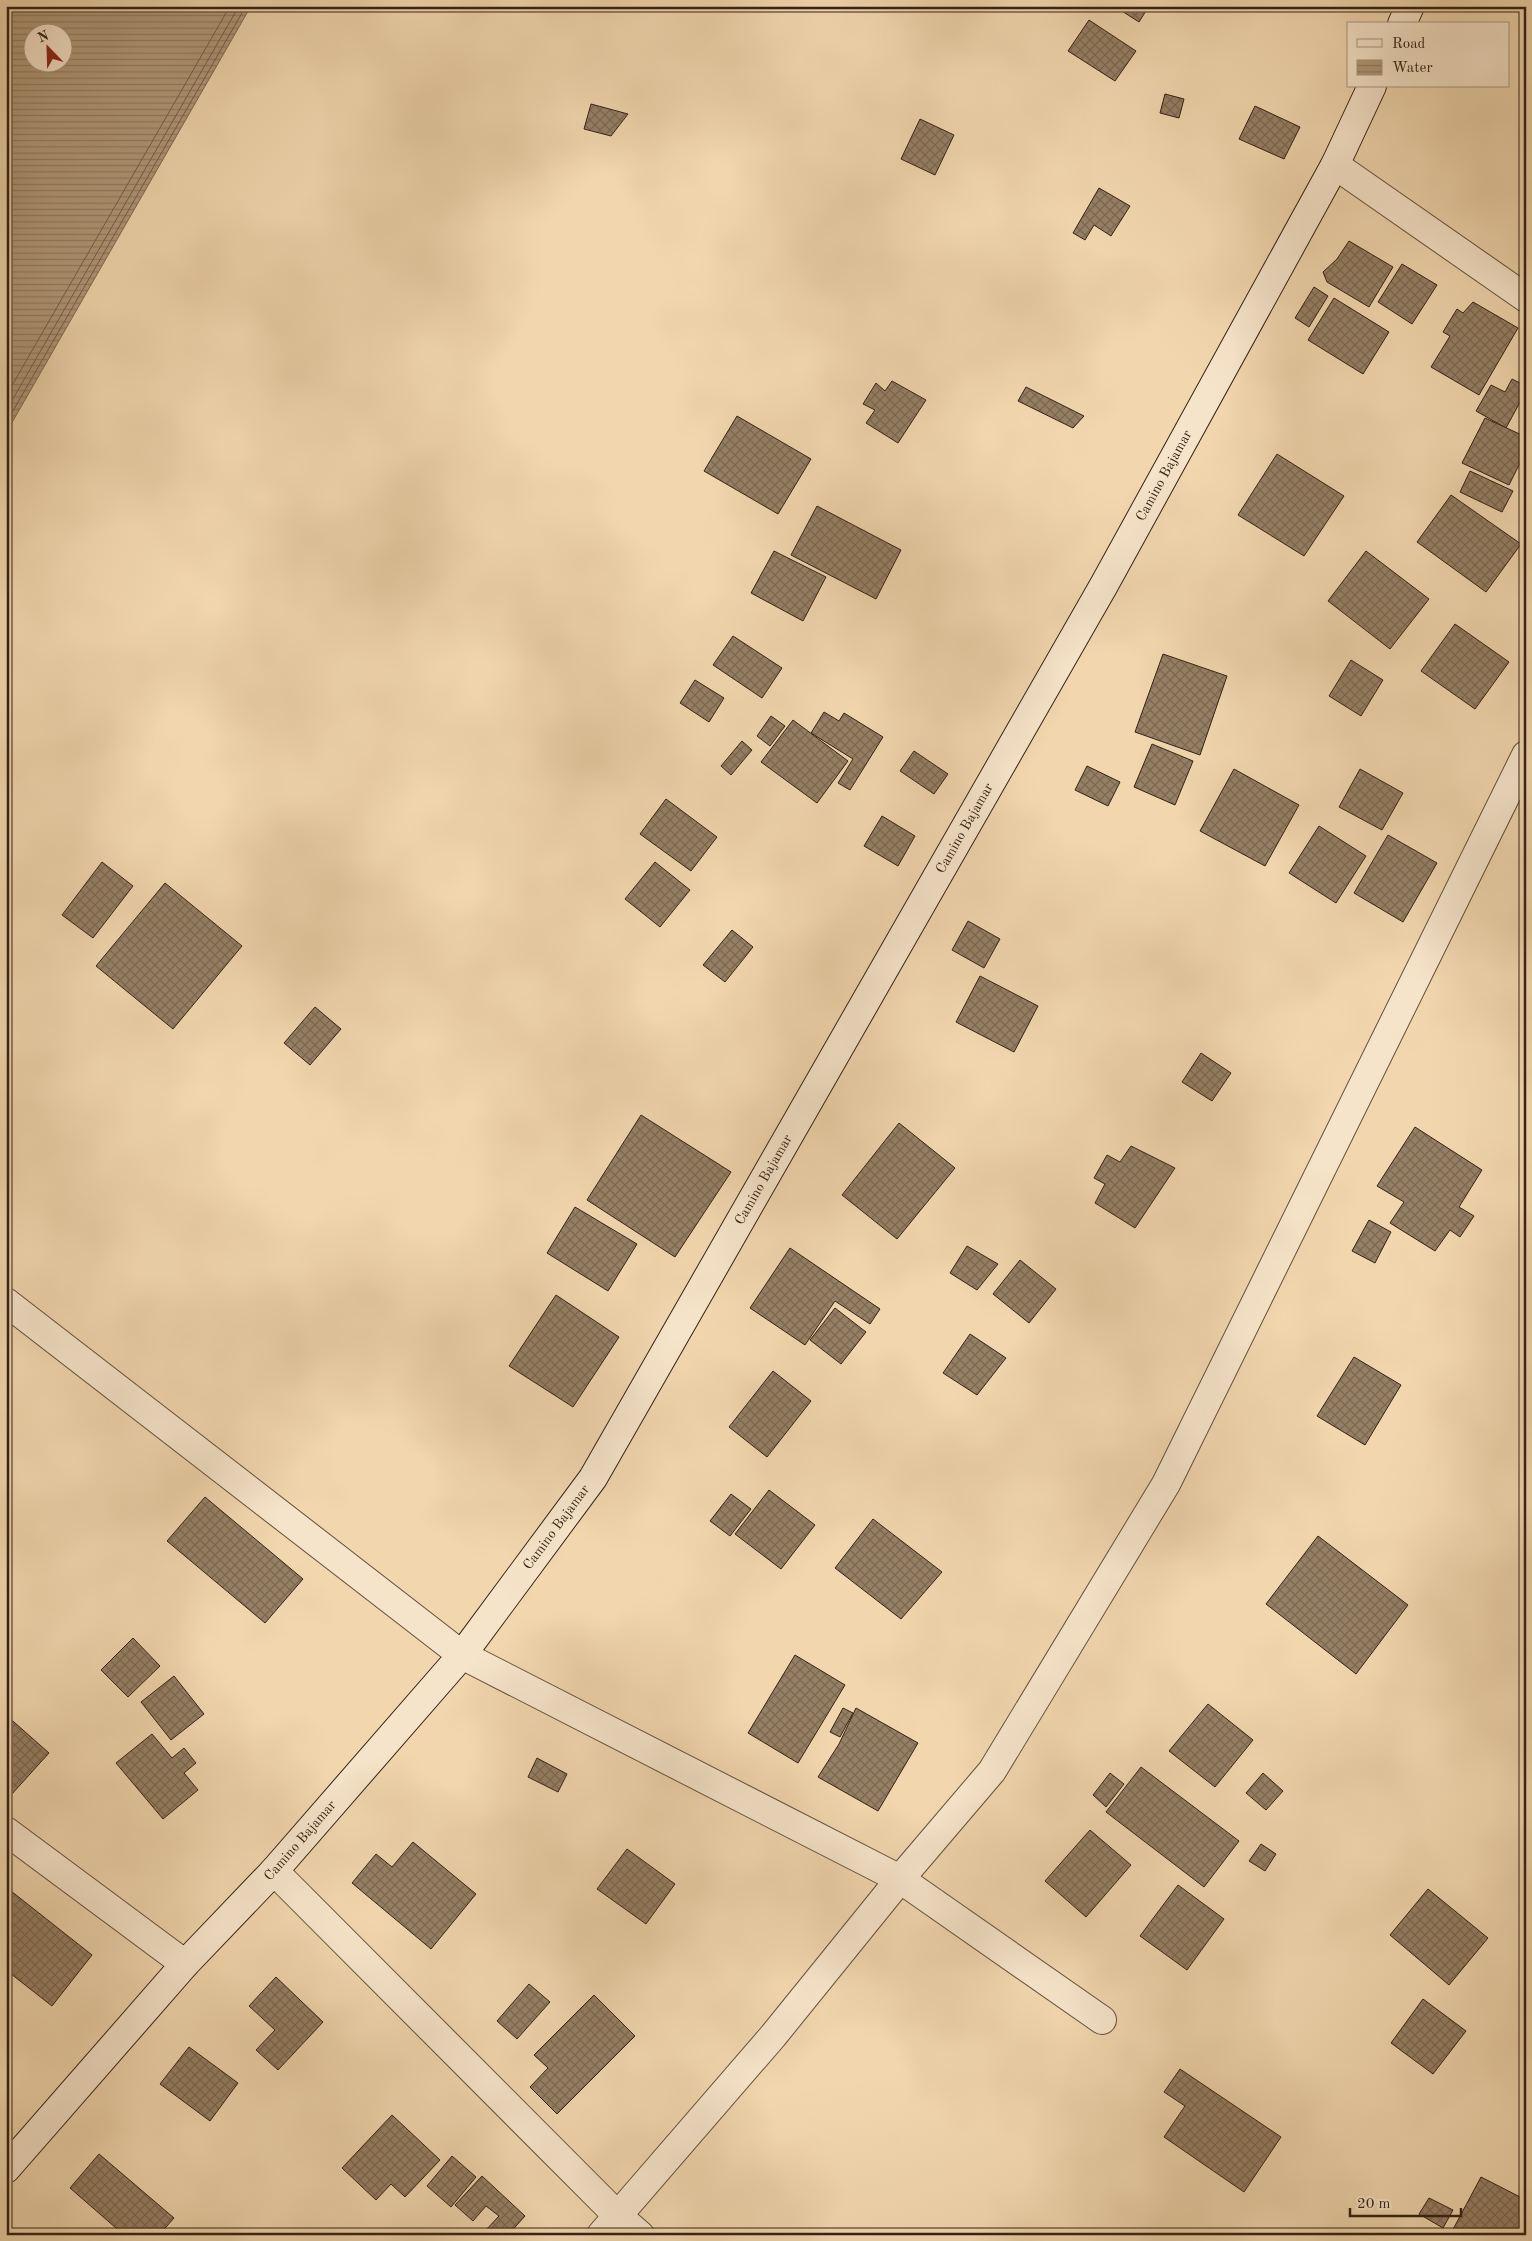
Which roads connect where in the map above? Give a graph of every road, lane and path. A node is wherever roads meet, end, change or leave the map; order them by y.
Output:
1 (1410, 6) edge
2 (1403, 22) edge
3 (1371, 88) edge
4 (1334, 165) junction
5 (1526, 298) edge
6 (1526, 755) edge
7 (6, 1302) edge
8 (462, 1655) junction
9 (6, 1831) edge
10 (274, 1872) junction
11 (900, 1879) junction
12 (185, 1964) junction
13 (1102, 2020) dead end
14 (6, 2169) edge
15 (609, 2225) edge
16 (640, 2235) edge

1 - 2 street
3 - 4 street, Camino Bajamar
4 - 5 street
4 - 8 street, Camino Bajamar
6 - 11 street
7 - 8 street
8 - 10 street, Camino Bajamar
8 - 11 street
9 - 12 street
10 - 12 street, Camino Bajamar
10 - 15 street
11 - 13 street
11 - 15 street
12 - 14 street, Camino Bajamar
15 - 16 street

